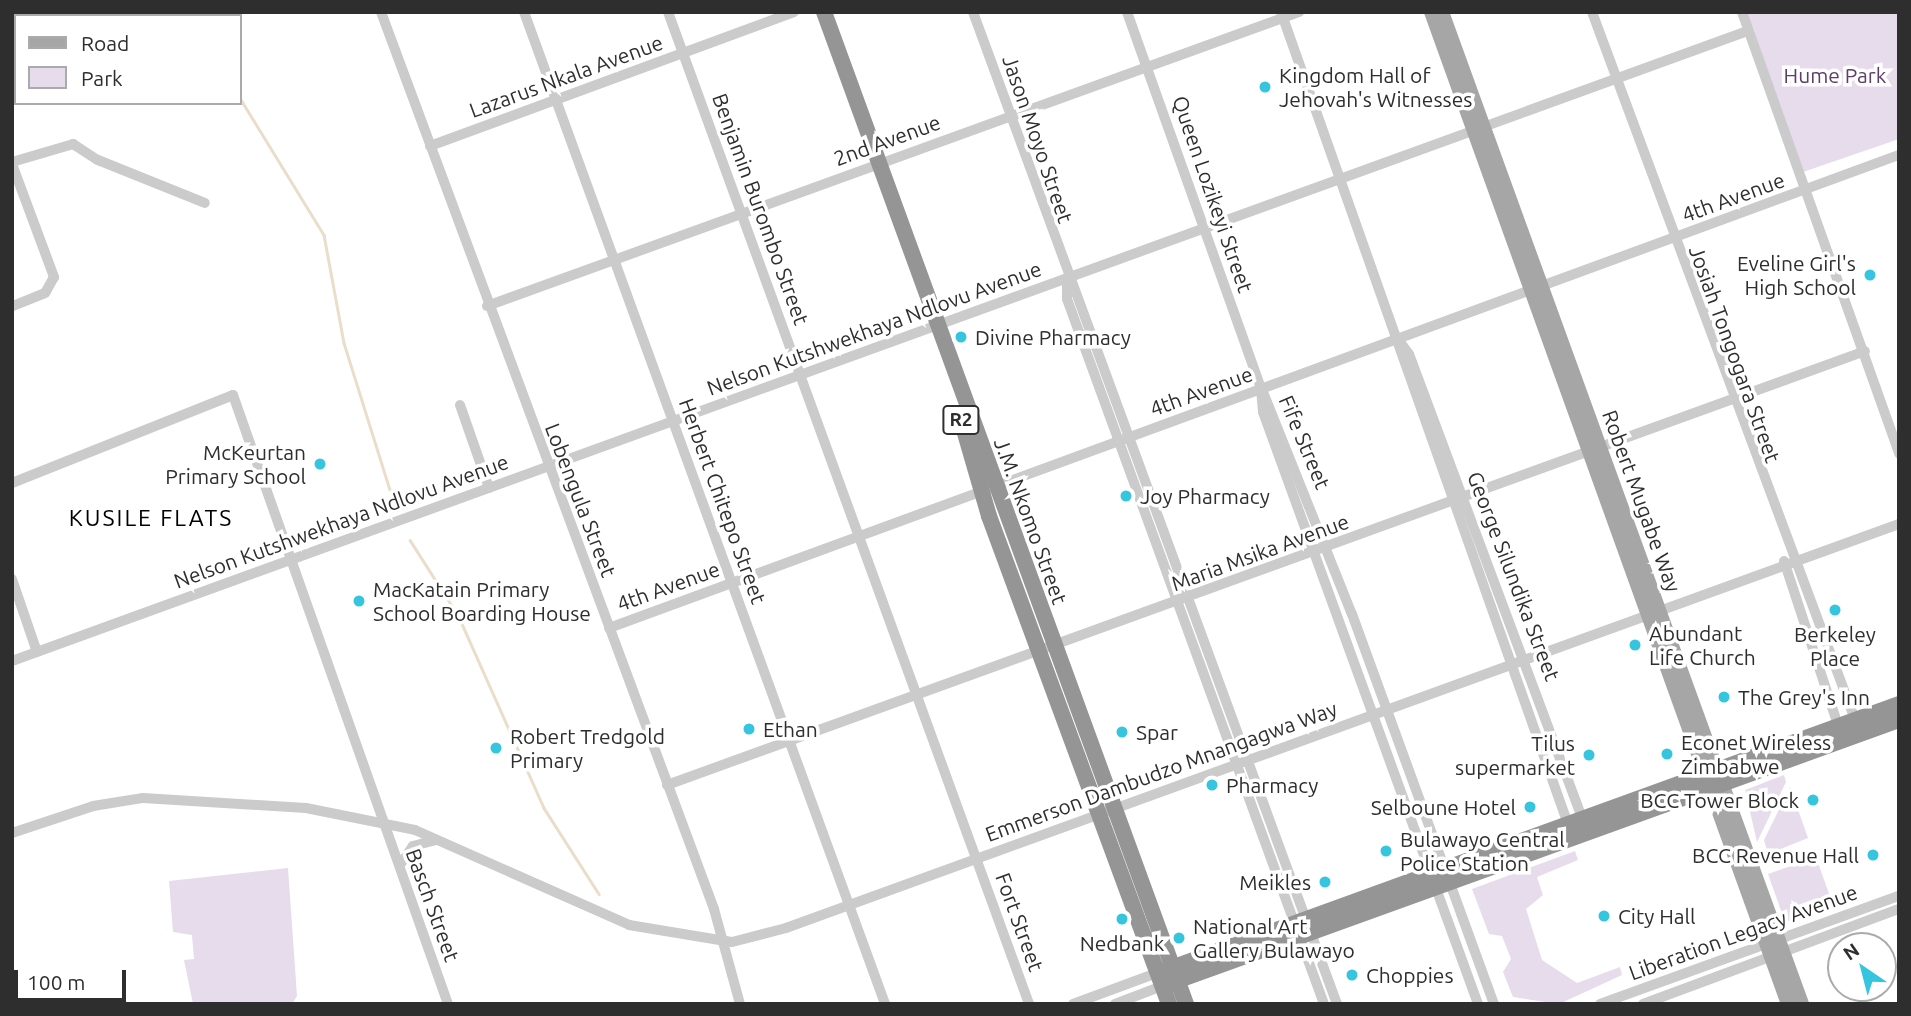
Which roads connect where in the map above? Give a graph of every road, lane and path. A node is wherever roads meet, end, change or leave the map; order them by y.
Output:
1 (381, 12) edge
2 (524, 12) edge
3 (668, 12) edge
4 (794, 12) edge
5 (817, 12) edge
6 (824, 12) edge
7 (973, 12) edge
8 (1127, 12) edge
9 (1299, 12) edge
10 (1431, 12) edge
11 (1442, 12) edge
12 (1592, 12) edge
13 (1742, 12) edge
14 (1282, 15) edge
15 (1748, 31) junction
16 (683, 53) junction
17 (1147, 66) junction
18 (1615, 80) junction
19 (556, 100) junction
20 (1009, 116) junction
21 (1480, 130) junction
22 (430, 146) junction
23 (1899, 155) edge
24 (12, 163) edge
25 (875, 165) junction
26 (1341, 179) junction
27 (1806, 191) junction
28 (205, 203) dead end
29 (743, 213) junction
30 (1204, 228) junction
31 (1673, 239) junction
32 (614, 259) junction
33 (1067, 278) junction
34 (1538, 289) junction
35 (12, 306) edge
36 (487, 306) junction
37 (934, 327) junction
38 (1398, 340) junction
39 (1865, 351) junction
40 (801, 377) junction
41 (1261, 389) junction
42 (1731, 401) junction
43 (460, 405) dead end
44 (674, 422) junction
45 (1896, 435) edge
46 (1131, 437) junction
47 (1119, 441) junction
48 (1595, 449) junction
49 (1899, 454) edge
50 (548, 467) junction
51 (12, 483) edge
52 (489, 488) junction
53 (988, 489) junction
54 (1464, 498) junction
55 (1451, 503) junction
56 (1899, 524) edge
57 (859, 536) junction
58 (1327, 548) junction
59 (1787, 550) junction
60 (1315, 553) junction
61 (1796, 560) junction
62 (286, 561) junction
63 (1783, 565) junction
64 (12, 579) edge
65 (732, 583) junction
66 (1189, 598) junction
67 (16, 600) edge
68 (1178, 602) junction
69 (1654, 612) junction
70 (609, 628) junction
71 (1047, 649) junction
72 (37, 652) junction
73 (1525, 659) junction
74 (12, 661) edge
75 (1510, 665) junction
76 (916, 696) junction
77 (1899, 704) edge
78 (1387, 709) junction
79 (1374, 714) junction
80 (1899, 720) edge
81 (1857, 727) junction
82 (1841, 733) junction
83 (790, 741) junction
84 (1248, 760) junction
85 (1237, 764) junction
86 (1713, 777) junction
87 (667, 785) junction
88 (1111, 810) junction
89 (381, 819) junction
90 (1577, 826) junction
91 (12, 832) edge
92 (437, 840) junction
93 (976, 859) junction
94 (400, 865) junction
95 (1440, 876) junction
96 (1899, 896) edge
97 (849, 905) junction
98 (1899, 909) edge
99 (1302, 927) junction
100 (719, 942) junction
101 (1775, 948) junction
102 (1168, 976) junction
103 (1642, 988) junction
104 (1632, 998) edge
105 (1646, 1003) edge
106 (448, 1004) edge
107 (740, 1004) edge
108 (885, 1004) edge
109 (1029, 1004) edge
110 (1073, 1004) edge
111 (1115, 1004) edge
112 (1169, 1004) edge
113 (1186, 1004) edge
114 (1324, 1004) edge
115 (1337, 1004) edge
116 (1478, 1004) edge
117 (1494, 1004) edge
118 (1600, 1004) edge
119 (1788, 1004) edge
120 (1802, 1004) edge

1 - 22 street, Lobengula Street
2 - 19 street, Herbert Chitepo Street
3 - 16 street, Benjamin Burombo Street
4 - 16 street, Lazarus Nkala Avenue
5 - 25 highway, J.M. Nkomo Street / R2
6 - 25 highway, J.M. Nkomo Street / R2
7 - 20 street, Jason Moyo Street
8 - 17 street, Queen Lozikeyi Street
9 - 14 street, 2nd Avenue
10 - 21 main road, Robert Mugabe Way
11 - 21 main road, Robert Mugabe Way
12 - 18 street, Josiah Tongogara Street
13 - 15 street
14 - 17 street, 2nd Avenue
14 - 26 street, George Silundika Street
15 - 18 street, Nelson Kutshwekhaya Ndlovu Avenue
15 - 27 street
16 - 19 street, Lazarus Nkala Avenue
16 - 29 street, Benjamin Burombo Street
17 - 20 street, 2nd Avenue
17 - 30 street, Queen Lozikeyi Street
18 - 21 street, Nelson Kutshwekhaya Ndlovu Avenue
18 - 31 street, Josiah Tongogara Street
19 - 22 street, Lazarus Nkala Avenue
19 - 32 street, Herbert Chitepo Street
20 - 25 street, 2nd Avenue
20 - 33 street, Jason Moyo Street
21 - 26 street, Nelson Kutshwekhaya Ndlovu Avenue
21 - 34 main road, Robert Mugabe Way
22 - 36 street, Lobengula Street
23 - 27 street, 4th Avenue
24 - 28 street
24 - 35 street
25 - 29 street, 2nd Avenue
25 - 37 highway, J.M. Nkomo Street / R2
26 - 30 street, Nelson Kutshwekhaya Ndlovu Avenue
26 - 38 street, George Silundika Street
27 - 31 street, 4th Avenue
27 - 39 street
29 - 32 street, 2nd Avenue
29 - 40 street, Benjamin Burombo Street
30 - 33 street, Nelson Kutshwekhaya Ndlovu Avenue
30 - 41 street, Queen Lozikeyi Street
31 - 34 street, 4th Avenue
31 - 42 street, Josiah Tongogara Street
32 - 36 street, 2nd Avenue
32 - 44 street, Herbert Chitepo Street
33 - 37 street, Nelson Kutshwekhaya Ndlovu Avenue
33 - 46 street, Jason Moyo Street
33 - 47 street, Jason Moyo Street
34 - 38 street, 4th Avenue
34 - 48 main road, Robert Mugabe Way
36 - 50 street, Lobengula Street
37 - 40 street, Nelson Kutshwekhaya Ndlovu Avenue
37 - 53 highway, J.M. Nkomo Street / R2
38 - 41 street, 4th Avenue
38 - 54 street, George Silundika Street
38 - 55 street, George Silundika Street
39 - 42 street, Maria Msika Avenue
39 - 45 street
40 - 44 street, Nelson Kutshwekhaya Ndlovu Avenue
40 - 57 street, Benjamin Burombo Street
41 - 46 street, 4th Avenue
41 - 58 street, Fife Street
41 - 60 street, Fife Street
42 - 48 street, Maria Msika Avenue
42 - 59 street, Josiah Tongogara Street
43 - 52 street
44 - 50 street, Nelson Kutshwekhaya Ndlovu Avenue
44 - 65 street, Herbert Chitepo Street
45 - 49 street
46 - 47 street, 4th Avenue
46 - 66 street, Jason Moyo Street
47 - 53 street, 4th Avenue
47 - 68 street, Jason Moyo Street
48 - 54 street, Maria Msika Avenue
48 - 69 main road, Robert Mugabe Way
50 - 52 street, Nelson Kutshwekhaya Ndlovu Avenue
50 - 70 street, Lobengula Street
51 - 62 street, Basch Street
52 - 62 street, Nelson Kutshwekhaya Ndlovu Avenue
53 - 57 street, 4th Avenue
53 - 71 highway, J.M. Nkomo Street / R2
54 - 55 street, Maria Msika Avenue
54 - 73 street, George Silundika Street
55 - 58 street, Maria Msika Avenue
55 - 75 street, George Silundika Street
56 - 61 street, Emmerson Dambudzo Mnangagwa Way
57 - 65 street, 4th Avenue
57 - 76 street, Benjamin Burombo Street
58 - 60 street, Maria Msika Avenue
58 - 78 street, Fife Street
59 - 61 street, Josiah Tongogara Street
59 - 63 street
60 - 66 street, Maria Msika Avenue
60 - 79 street, Fife Street
61 - 63 street, Emmerson Dambudzo Mnangagwa Way
61 - 81 street, Josiah Tongogara Street
62 - 72 street, Nelson Kutshwekhaya Ndlovu Avenue
62 - 89 street, Basch Street
63 - 69 street, Emmerson Dambudzo Mnangagwa Way
63 - 82 street
64 - 67 street
65 - 70 street, 4th Avenue
65 - 83 street, Herbert Chitepo Street
66 - 68 street, Maria Msika Avenue
66 - 84 street, Jason Moyo Street
67 - 72 street
68 - 71 street, Maria Msika Avenue
68 - 85 street, Jason Moyo Street
69 - 73 street, Emmerson Dambudzo Mnangagwa Way
69 - 86 main road, Robert Mugabe Way
70 - 87 street, Lobengula Street
71 - 76 street, Maria Msika Avenue
71 - 88 highway, J.M. Nkomo Street / R2
72 - 74 street, Nelson Kutshwekhaya Ndlovu Avenue
73 - 75 street, Emmerson Dambudzo Mnangagwa Way
73 - 90 street, George Silundika Street
75 - 78 street, Emmerson Dambudzo Mnangagwa Way
75 - 90 street, George Silundika Street
76 - 83 street, Maria Msika Avenue
76 - 93 street, Fort Street
77 - 81 highway
78 - 79 street, Emmerson Dambudzo Mnangagwa Way
78 - 95 street, Fife Street
79 - 84 street, Emmerson Dambudzo Mnangagwa Way
79 - 95 street, Fife Street
80 - 81 highway
81 - 82 highway
82 - 86 highway
83 - 87 street, Maria Msika Avenue
83 - 97 street, Herbert Chitepo Street
84 - 85 street, Emmerson Dambudzo Mnangagwa Way
84 - 99 street, Jason Moyo Street
85 - 88 street, Emmerson Dambudzo Mnangagwa Way
85 - 99 street, Jason Moyo Street
86 - 90 highway
86 - 101 main road, Robert Mugabe Way
87 - 100 street, Lobengula Street
88 - 93 street, Emmerson Dambudzo Mnangagwa Way
88 - 102 highway, J.M. Nkomo Street / R2
89 - 91 street
89 - 92 street, Emmerson Dambudzo Mnangagwa Way
89 - 94 street, Basch Street
90 - 95 highway
92 - 94 street
92 - 100 street, Emmerson Dambudzo Mnangagwa Way
93 - 97 street, Emmerson Dambudzo Mnangagwa Way
93 - 109 street, Fort Street
94 - 106 street, Basch Street
95 - 99 highway
95 - 116 street, Fife Street
95 - 117 street, Fife Street
96 - 101 street, Liberation Legacy Avenue
97 - 100 street, Emmerson Dambudzo Mnangagwa Way
97 - 108 street, Herbert Chitepo Street
98 - 101 street, Liberation Legacy Avenue
99 - 102 highway
99 - 114 street, Jason Moyo Street
99 - 115 street, Jason Moyo Street
100 - 107 street, Lobengula Street
101 - 103 street, Liberation Legacy Avenue
101 - 105 street, Liberation Legacy Avenue
101 - 119 main road, Robert Mugabe Way
101 - 120 main road, Robert Mugabe Way
102 - 110 street
102 - 111 street
102 - 112 highway, J.M. Nkomo Street / R2
102 - 113 highway, J.M. Nkomo Street / R2
103 - 104 street, Liberation Legacy Avenue
103 - 105 street
104 - 118 street, Liberation Legacy Avenue

